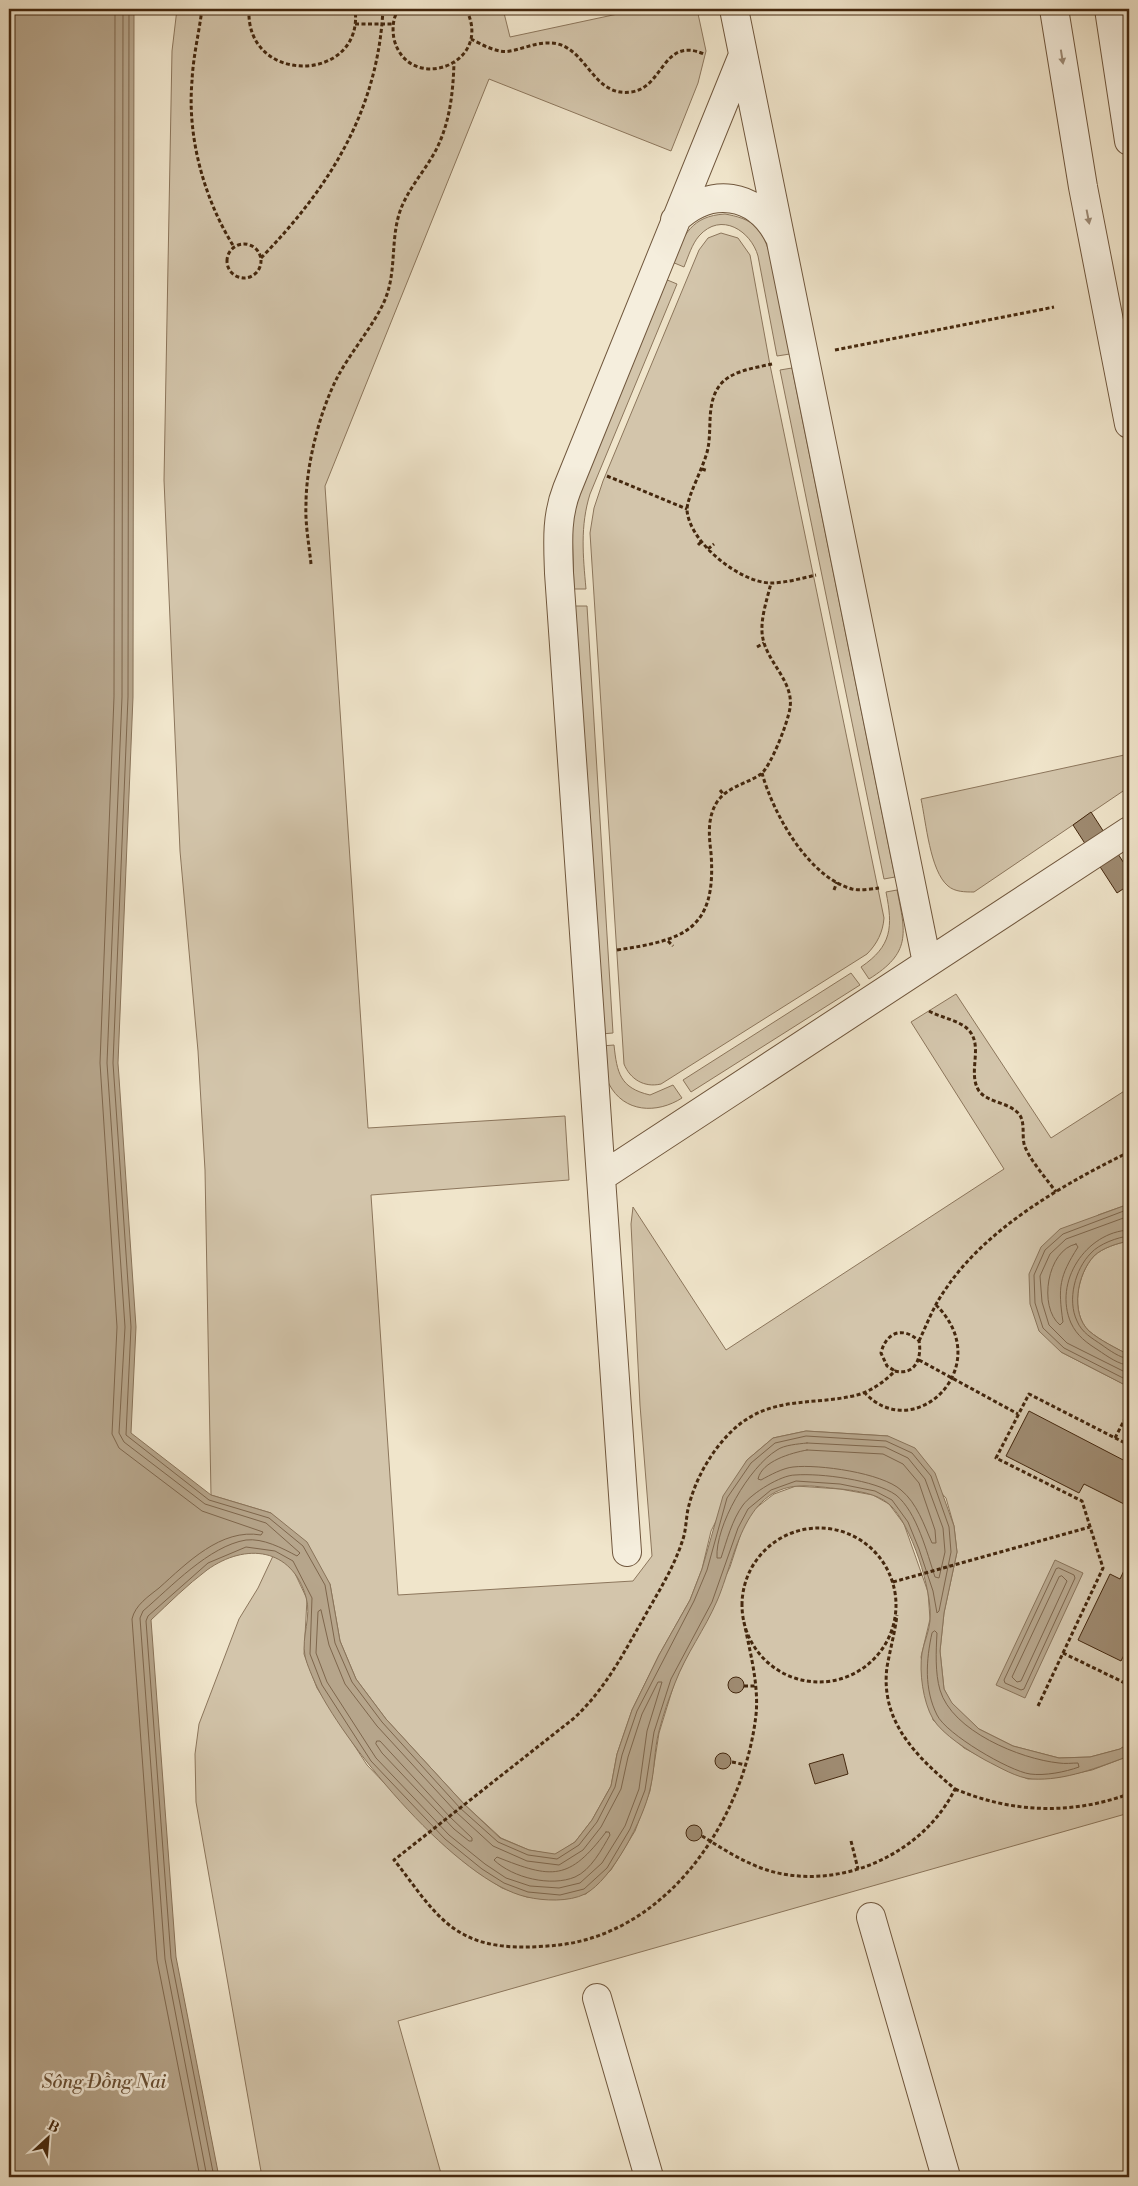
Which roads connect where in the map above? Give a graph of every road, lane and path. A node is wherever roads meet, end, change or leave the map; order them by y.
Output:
1 (202, 9) edge
2 (248, 9) edge
3 (355, 9) edge
4 (383, 9) edge
5 (399, 9) edge
6 (466, 9) edge
7 (734, 9) edge
8 (1054, 9) edge
9 (1109, 9) edge
10 (382, 23) junction
11 (355, 24) junction
12 (393, 24) junction
13 (471, 39) junction
14 (704, 54) dead end
15 (743, 55) junction
16 (454, 63) junction
17 (1129, 141) edge
18 (675, 220) junction
19 (780, 239) junction
20 (234, 246) junction
21 (261, 258) junction
22 (1054, 308) dead end
23 (832, 350) dead end
24 (775, 364) dead end
25 (710, 388) dead end
26 (716, 391) junction
27 (1129, 424) edge
28 (702, 469) junction
29 (708, 471) dead end
30 (602, 474) dead end
31 (687, 509) junction
32 (702, 541) junction
33 (714, 544) dead end
34 (698, 545) dead end
35 (708, 549) junction
36 (311, 564) dead end
37 (819, 574) dead end
38 (771, 583) junction
39 (764, 643) junction
40 (756, 647) dead end
41 (762, 773) junction
42 (720, 790) dead end
43 (724, 794) junction
44 (1129, 831) edge
45 (837, 882) junction
46 (882, 888) dead end
47 (834, 890) dead end
48 (668, 941) junction
49 (672, 946) dead end
50 (612, 951) dead end
51 (927, 963) junction
52 (929, 1011) dead end
53 (1129, 1152) edge
54 (601, 1177) junction
55 (1056, 1192) junction
56 (936, 1305) junction
57 (919, 1341) junction
58 (919, 1360) junction
59 (896, 1371) junction
60 (952, 1378) junction
61 (864, 1392) junction
62 (1129, 1411) edge
63 (1018, 1414) junction
64 (1115, 1438) junction
65 (1129, 1445) edge
66 (1090, 1528) junction
67 (627, 1552) dead end
68 (893, 1582) junction
69 (897, 1614) junction
70 (744, 1622) junction
71 (1063, 1653) junction
72 (1129, 1680) edge
73 (744, 1686) dead end
74 (755, 1686) junction
75 (1038, 1706) dead end
76 (732, 1762) dead end
77 (746, 1764) junction
78 (955, 1788) junction
79 (1129, 1794) edge
80 (702, 1836) dead end
81 (851, 1841) dead end
82 (711, 1842) junction
83 (858, 1868) junction
84 (871, 1917) dead end
85 (597, 1998) dead end
86 (649, 2177) edge
87 (946, 2177) edge

1 - 20 path
2 - 11 path
3 - 11 path
4 - 10 path
5 - 12 path
6 - 13 path
7 - 15 street
8 -> 27 street
9 - 17 street
10 - 11 path
10 - 12 path
10 - 21 path
12 - 16 path
13 - 14 path
13 - 16 path
15 - 18 street
15 - 19 street
16 - 36 path
18 - 19 street
18 - 54 street
19 - 51 street
20 - 21 path
20 - 21 path
22 - 23 path
24 - 26 path
25 - 26 path
26 - 28 path
28 - 29 path
28 - 31 path
30 - 31 path
31 - 32 path
32 - 34 path
32 - 35 path
33 - 35 path
35 - 38 path
37 - 38 path
38 - 39 path
39 - 40 path
39 - 41 path
41 - 43 path
41 - 45 path
42 - 43 path
43 - 48 path
44 - 51 street
45 - 46 path
45 - 47 path
48 - 49 path
48 - 50 path
51 - 54 street
52 - 55 path
53 - 55 path
54 - 67 street
55 - 56 path
56 - 57 path
56 - 60 path
57 - 58 path
57 - 59 path
58 - 59 path
58 - 60 path
59 - 61 path
60 - 61 path
60 - 63 path
61 - 82 path
62 - 64 path
63 - 64 path
63 - 66 path
64 - 65 path
66 - 68 path
66 - 71 path
68 - 69 path
68 - 70 path
69 - 70 path
69 - 78 path
70 - 74 path
71 - 72 path
71 - 75 path
73 - 74 path
74 - 77 path
76 - 77 path
77 - 82 path
78 - 79 path
78 - 83 path
80 - 82 path
81 - 83 path
82 - 83 path
84 - 87 street
85 - 86 street

